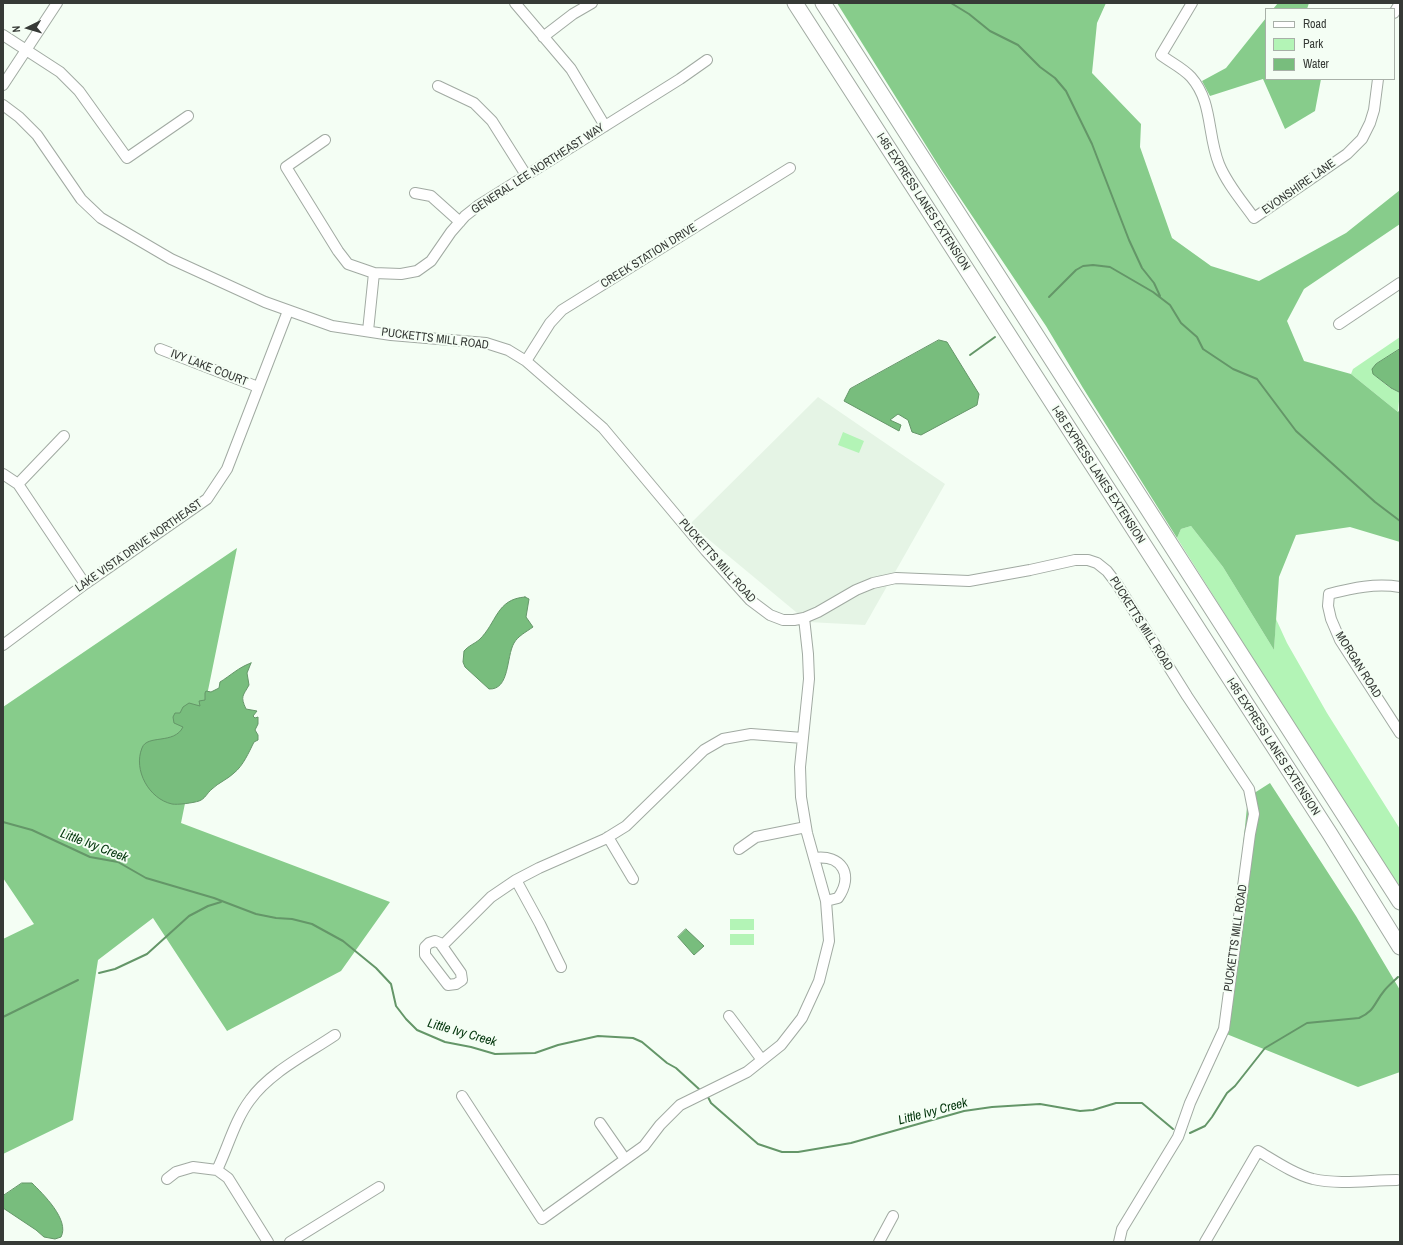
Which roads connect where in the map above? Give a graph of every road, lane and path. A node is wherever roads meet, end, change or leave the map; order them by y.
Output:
1 (57, 3) edge
2 (515, 3) edge
3 (592, 3) edge
4 (795, 3) edge
5 (823, 3) edge
6 (1192, 3) edge
7 (3, 35) edge
8 (543, 37) junction
9 (27, 50) junction
10 (707, 60) dead end
11 (1378, 80) edge
12 (3, 85) edge
13 (438, 86) dead end
14 (3, 105) edge
15 (188, 116) dead end
16 (605, 126) junction
17 (325, 140) dead end
18 (790, 168) dead end
19 (526, 175) junction
20 (415, 193) dead end
21 (460, 222) junction
22 (374, 273) junction
23 (1400, 283) edge
24 (288, 311) junction
25 (1339, 324) dead end
26 (368, 331) junction
27 (160, 349) dead end
28 (526, 361) junction
29 (258, 387) junction
30 (64, 436) dead end
31 (3, 474) edge
32 (18, 484) junction
33 (85, 584) junction
34 (1400, 587) edge
35 (804, 618) junction
36 (3, 645) edge
37 (1400, 733) edge
38 (803, 738) junction
39 (806, 827) junction
40 (608, 837) junction
41 (739, 849) dead end
42 (814, 858) junction
43 (634, 879) dead end
44 (516, 880) junction
45 (826, 901) junction
46 (1400, 902) edge
47 (442, 946) dead end
48 (1400, 947) edge
49 (561, 967) dead end
50 (729, 1016) dead end
51 (335, 1035) dead end
52 (762, 1060) junction
53 (462, 1096) dead end
54 (600, 1122) dead end
55 (625, 1159) junction
56 (217, 1170) junction
57 (166, 1179) dead end
58 (1397, 1180) dead end
59 (379, 1187) dead end
60 (893, 1216) dead end
61 (268, 1242) edge
62 (290, 1242) edge
63 (879, 1242) edge
64 (1119, 1242) edge
65 (1205, 1242) edge

1 - 9 street
2 - 8 street
3 - 8 street
4 - 48 highway, I-85 EXPRESS LANES EXTENSION
5 - 46 highway, I-85 EXPRESS LANES EXTENSION
6 - 11 street, EVONSHIRE LANE
7 - 9 street
8 - 16 street
9 - 12 street
9 - 15 street
10 - 16 street, GENERAL LEE NORTHEAST WAY
13 - 19 street
14 - 24 street, PUCKETTS MILL ROAD
16 - 19 street, GENERAL LEE NORTHEAST WAY
17 - 22 street, GENERAL LEE NORTHEAST WAY
18 - 28 street, CREEK STATION DRIVE
19 - 21 street, GENERAL LEE NORTHEAST WAY
20 - 21 street
21 - 22 street, GENERAL LEE NORTHEAST WAY
22 - 26 street
23 - 25 street
24 - 26 street, PUCKETTS MILL ROAD
24 - 29 street, LAKE VISTA DRIVE NORTHEAST
26 - 28 street, PUCKETTS MILL ROAD
27 - 29 street, IVY LAKE COURT
28 - 35 street, PUCKETTS MILL ROAD
29 - 33 street, LAKE VISTA DRIVE NORTHEAST
30 - 32 street
31 - 32 street
32 - 33 street
33 - 36 street, LAKE VISTA DRIVE NORTHEAST
34 - 37 street, MORGAN ROAD
35 - 38 street
35 - 64 street, PUCKETTS MILL ROAD
38 - 39 street
38 - 40 street
39 - 41 street
39 - 42 street
40 - 43 street
40 - 44 street
42 - 45 street
42 - 45 street
44 - 47 street
44 - 49 street
45 - 52 street
50 - 52 street
51 - 56 street
52 - 55 street
53 - 55 street
54 - 55 street
56 - 57 street
56 - 61 street
58 - 65 street
59 - 62 street
60 - 63 street

